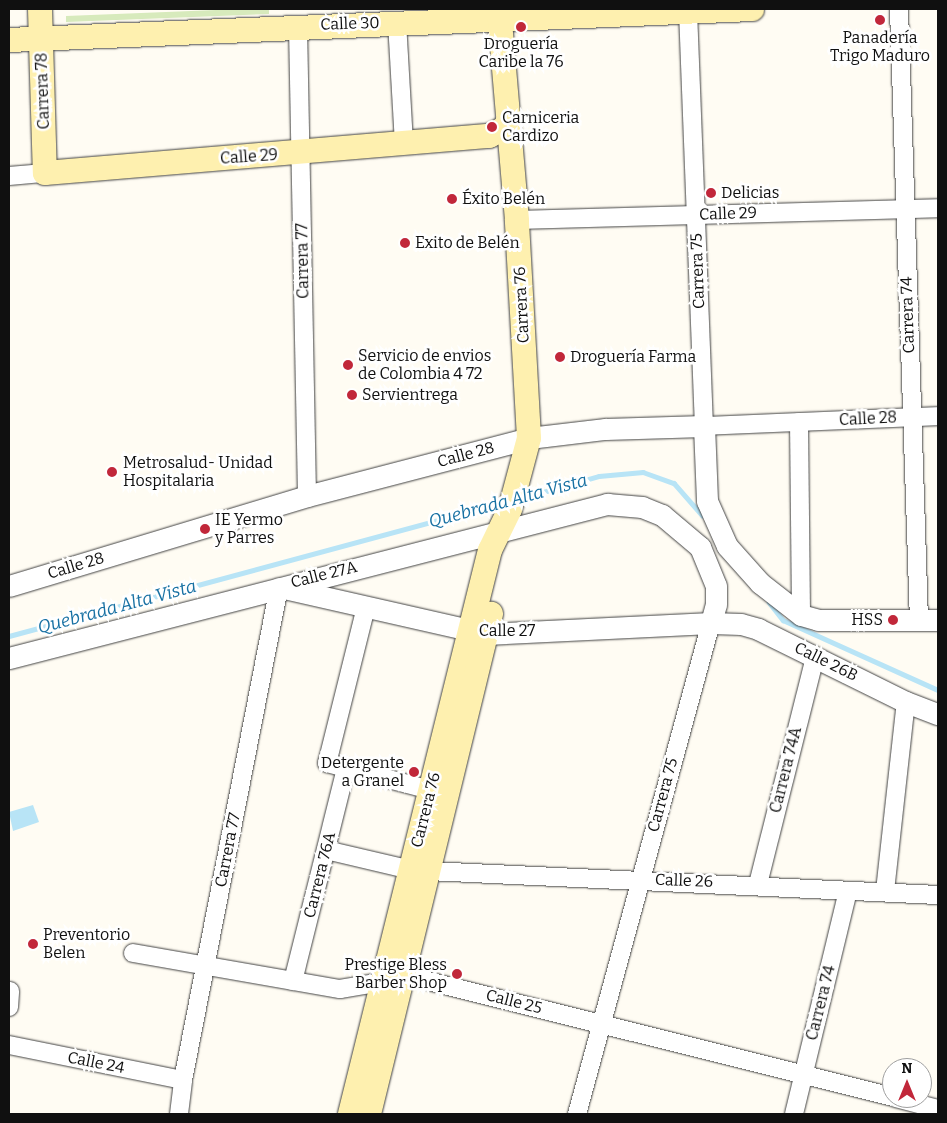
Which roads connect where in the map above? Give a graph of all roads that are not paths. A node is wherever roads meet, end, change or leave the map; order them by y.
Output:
1 (40, 9) edge
2 (752, 9) edge
3 (900, 9) edge
4 (688, 11) junction
5 (499, 13) edge
6 (397, 22) junction
7 (298, 27) junction
8 (41, 38) junction
9 (9, 40) edge
10 (508, 118) junction
11 (489, 136) junction
12 (404, 144) junction
13 (511, 151) junction
14 (301, 153) junction
15 (45, 173) junction
16 (9, 176) edge
17 (938, 208) edge
18 (905, 209) junction
19 (696, 215) junction
20 (518, 220) junction
21 (938, 416) edge
22 (911, 417) junction
23 (799, 422) junction
24 (704, 426) junction
25 (529, 438) junction
26 (307, 496) junction
27 (642, 508) joint
28 (506, 523) junction
29 (9, 586) edge
30 (279, 586) junction
31 (366, 607) junction
32 (801, 615) junction
33 (929, 621) edge
34 (710, 623) junction
35 (478, 633) junction
36 (815, 657) junction
37 (9, 658) edge
38 (906, 702) junction
39 (938, 714) edge
40 (338, 768) junction
41 (430, 790) junction
42 (326, 850) junction
43 (420, 871) junction
44 (639, 879) junction
45 (758, 884) junction
46 (848, 891) junction
47 (885, 891) junction
48 (938, 894) edge
49 (133, 953) dead end
50 (205, 968) junction
51 (393, 979) junction
52 (293, 981) junction
53 (601, 1023) junction
54 (9, 1045) edge
55 (804, 1074) junction
56 (183, 1080) junction
57 (882, 1094) edge
58 (180, 1114) edge
59 (350, 1114) edge
60 (369, 1114) edge
61 (577, 1114) edge
62 (794, 1114) edge

1 - 8 main road, Carrera 78
2 - 4 main road, Calle 30
3 - 18 street, Carrera 74
4 - 5 main road, Calle 30
4 - 19 street, Carrera 75
5 - 6 main road, Calle 30
5 - 10 main road, Carrera 76
6 - 7 main road, Calle 30
6 - 12 street
7 - 8 main road, Calle 30
7 - 14 street, Carrera 77
8 - 9 main road, Calle 30
8 - 15 main road, Carrera 78
10 - 11 main road
10 - 13 main road, Carrera 76
11 - 12 main road, Calle 29
11 - 13 main road
12 - 14 main road, Calle 29
13 - 20 main road, Carrera 76
14 - 15 main road, Calle 29
14 - 26 street, Carrera 77
15 - 16 street, Calle 29
17 - 18 street, Calle 29
18 - 19 street, Calle 29
18 - 22 street, Carrera 74
19 - 20 street, Calle 29
19 - 24 street, Carrera 75
20 - 25 main road, Carrera 76
21 - 22 street, Calle 28
22 - 23 street, Calle 28
22 - 33 street, Carrera 74
23 - 24 street, Calle 28
23 - 32 street
24 - 25 street, Calle 28
24 - 32 street, Carrera 75
25 - 26 street, Calle 28
25 - 28 main road, Carrera 76
26 - 29 street, Calle 28
27 - 28 street, Calle 27A
27 - 34 street, Carrera 75
28 - 30 street, Calle 27A
28 - 35 main road, Carrera 76
30 - 31 street, Calle 27
30 - 37 street, Calle 27A
30 - 50 street, Carrera 77
31 - 35 street, Calle 27
31 - 40 street, Carrera 76A
32 - 33 street
34 - 35 street, Calle 27
34 - 36 street, Calle 26B
34 - 44 street, Carrera 75
35 - 41 main road, Carrera 76
35 - 43 main road, Carrera 76
36 - 38 street, Calle 26B
36 - 45 street, Carrera 74A
38 - 39 street, Calle 26B
38 - 47 street
40 - 41 street
40 - 42 street, Carrera 76A
41 - 43 main road, Carrera 76
42 - 43 street, Calle 26
42 - 52 street, Carrera 76A
43 - 44 street, Calle 26
43 - 51 main road, Carrera 76
44 - 45 street, Calle 26
44 - 53 street, Carrera 75
45 - 46 street, Calle 26
46 - 47 street, Calle 26
46 - 55 street, Carrera 74
47 - 48 street, Calle 26
49 - 50 street, Calle 25
50 - 52 street, Calle 25
50 - 56 street, Carrera 77
51 - 52 street, Calle 25
51 - 53 street, Calle 25
51 - 59 main road, Carrera 76
51 - 60 main road, Carrera 76
53 - 55 street, Calle 25
53 - 61 street, Carrera 75
54 - 56 street, Calle 24
55 - 57 street, Calle 25
55 - 62 street, Carrera 74
56 - 58 street, Carrera 77

